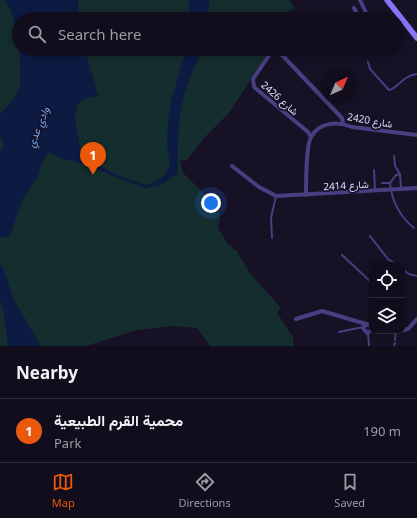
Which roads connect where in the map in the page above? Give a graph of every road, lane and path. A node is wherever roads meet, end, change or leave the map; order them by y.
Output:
1 (360, 0) edge
2 (386, 0) edge
3 (354, 8) dead end
4 (357, 12) edge
5 (366, 12) edge
6 (396, 12) edge
7 (405, 23) edge
8 (417, 38) edge
9 (269, 56) edge
10 (283, 56) edge
11 (368, 62) dead end
12 (417, 74) edge
13 (343, 123) junction
14 (417, 135) edge
15 (311, 137) junction
16 (394, 156) dead end
17 (232, 166) dead end
18 (374, 170) dead end
19 (400, 174) junction
20 (382, 183) dead end
21 (390, 183) junction
22 (417, 188) edge
23 (402, 190) junction
24 (390, 191) junction
25 (375, 192) junction
26 (306, 195) junction
27 (276, 196) junction
28 (414, 228) dead end
29 (370, 236) dead end
30 (272, 238) dead end
31 (342, 255) dead end
32 (392, 262) edge
33 (405, 271) edge
34 (417, 276) edge
35 (369, 280) edge
36 (296, 319) dead end
37 (417, 319) edge
38 (364, 326) junction
39 (369, 327) edge
40 (405, 330) edge
41 (339, 332) dead end
42 (368, 333) joint
43 (369, 346) edge

1 - 5 street
2 - 6 main road
3 - 4 street
7 - 8 main road
9 - 15 street, 2426 شارع
10 - 13 street, 2426 شارع
11 - 12 lane
13 - 14 street, 2420 شارع
13 - 15 street, 2420 شارع
15 - 26 street
16 - 19 lane
17 - 27 street
18 - 25 lane
19 - 21 lane
19 - 23 lane
20 - 21 lane
21 - 24 lane
22 - 23 street, 2414 شارع
23 - 24 street, 2414 شارع
24 - 25 street, 2414 شارع
24 - 28 lane
25 - 26 street, 2414 شارع
26 - 27 street, 2414 شارع
27 - 30 lane
29 - 32 lane
31 - 35 lane
33 - 34 lane
36 - 38 street
37 - 40 street
38 - 39 street
38 - 41 lane
38 - 42 street
42 - 43 lane

